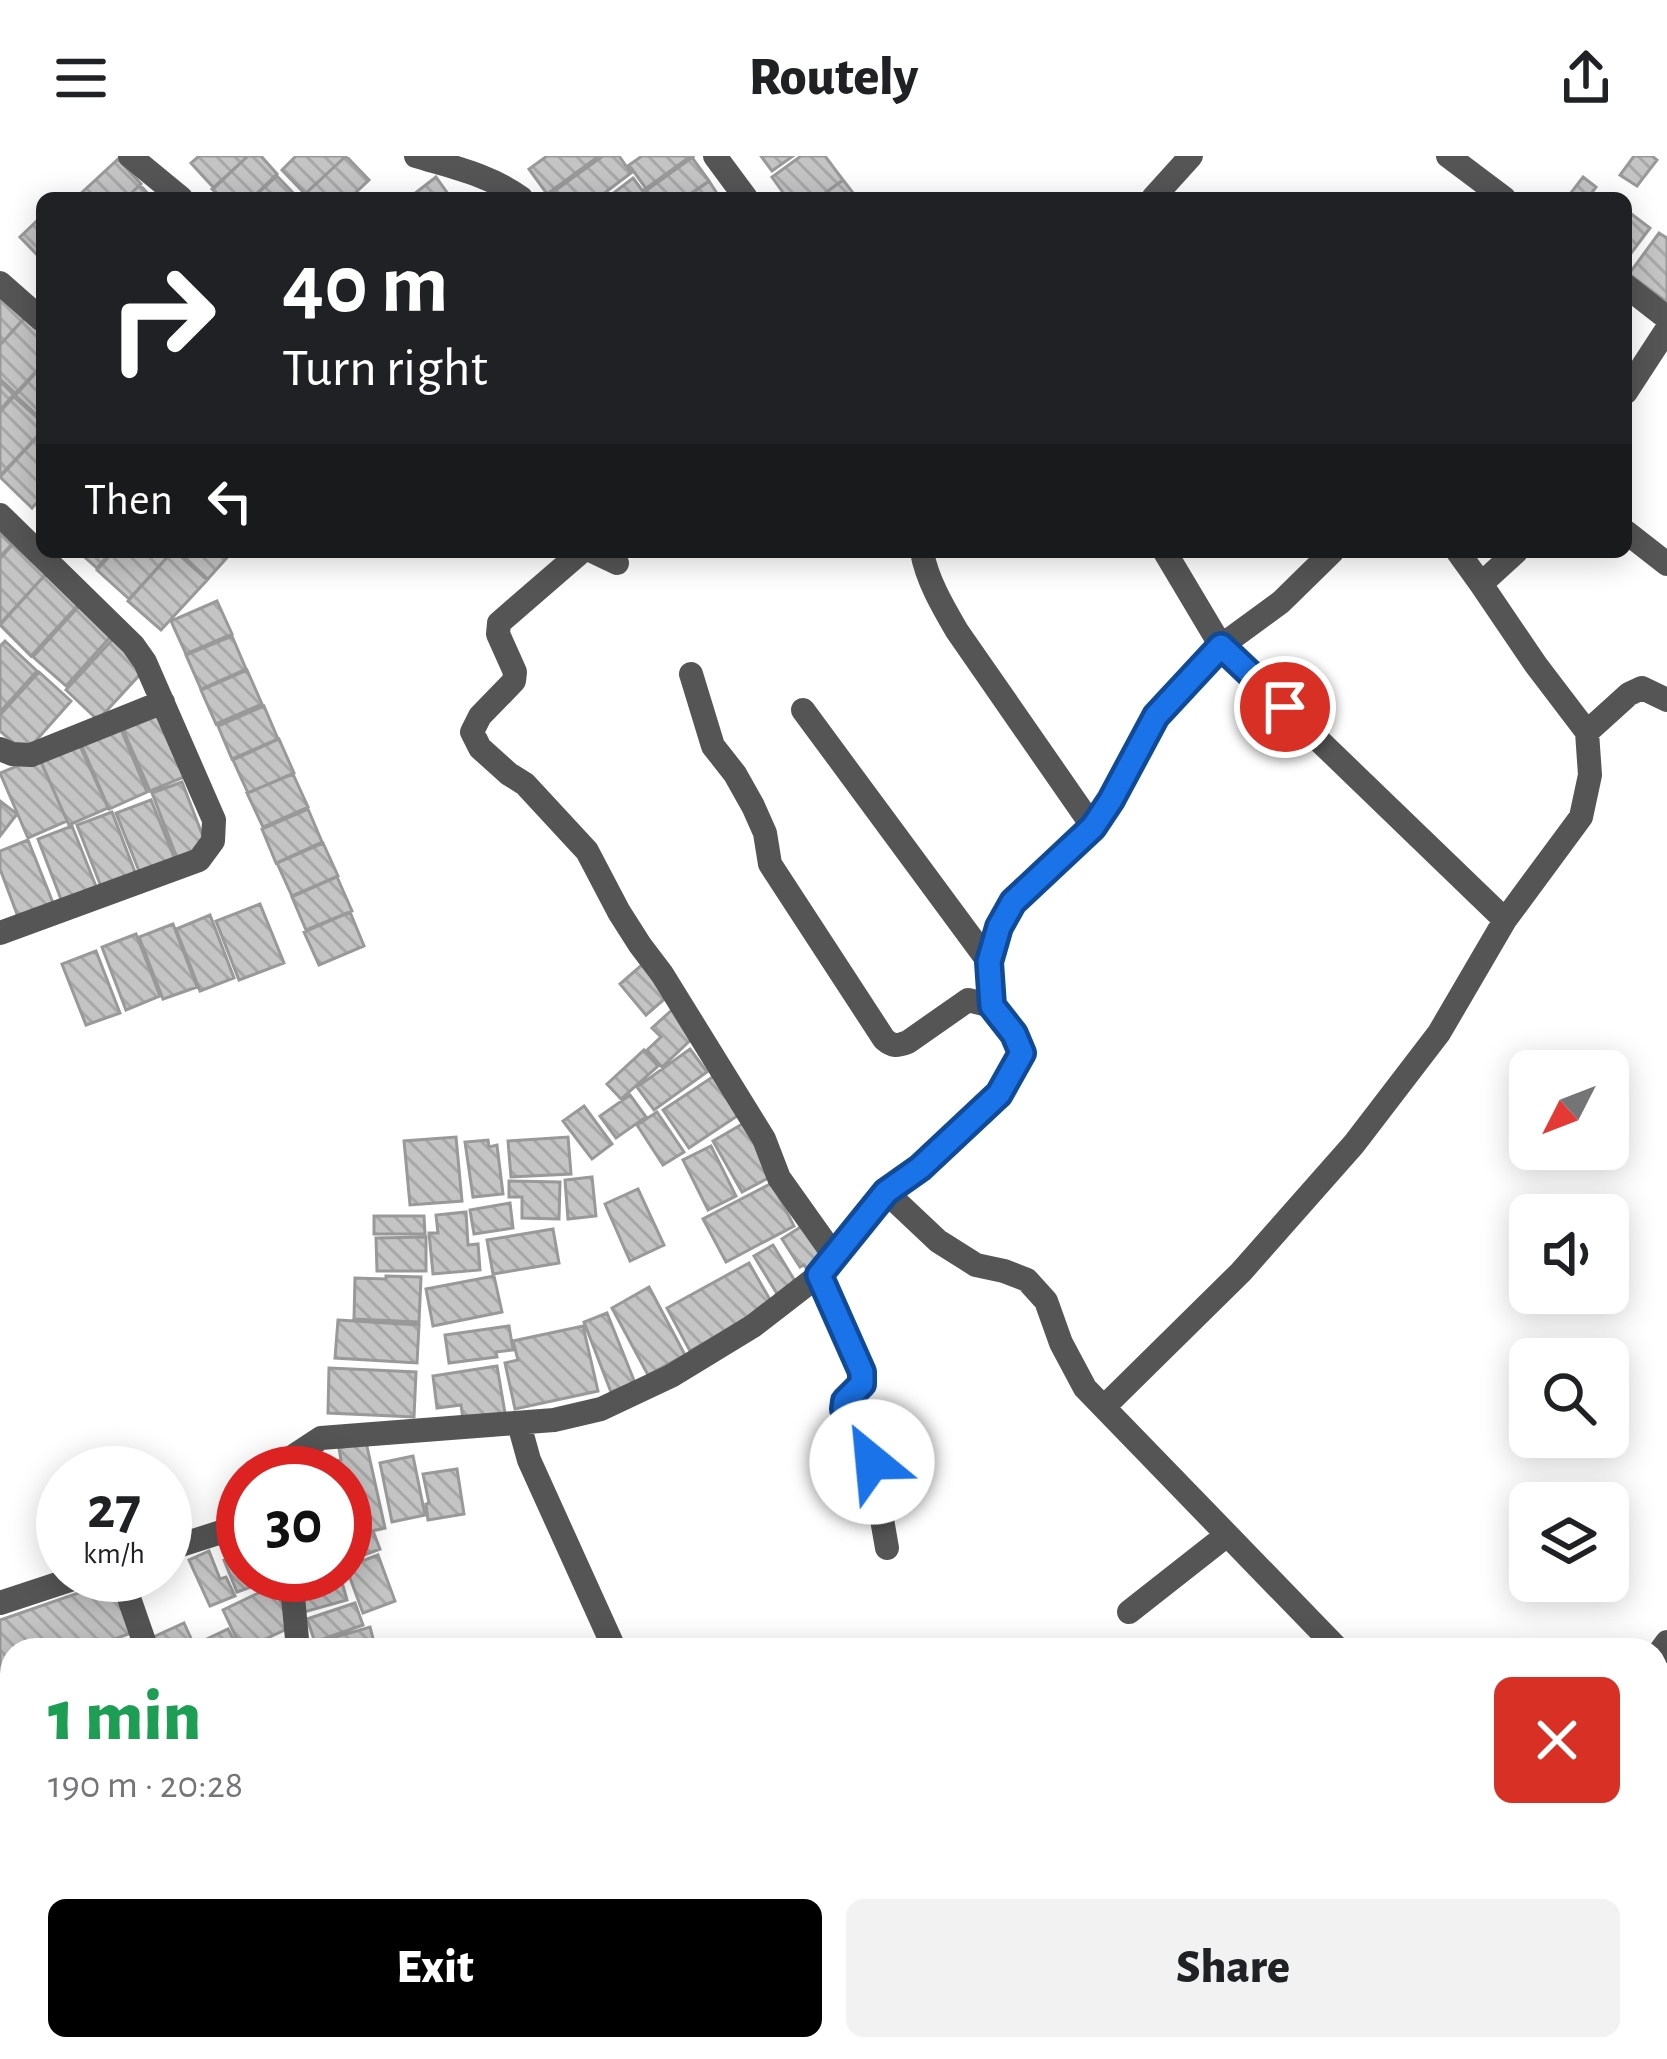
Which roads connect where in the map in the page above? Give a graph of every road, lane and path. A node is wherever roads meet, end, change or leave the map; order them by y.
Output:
1 (130, 156) edge
2 (416, 156) edge
3 (715, 156) edge
4 (1191, 156) edge
5 (1448, 156) edge
6 (174, 192) edge
7 (512, 192) edge
8 (742, 192) edge
9 (1158, 192) edge
10 (1496, 192) edge
11 (0, 283) edge
12 (1632, 291) edge
13 (36, 315) edge
14 (1667, 317) edge
15 (1667, 328) edge
16 (1632, 383) edge
17 (0, 515) edge
18 (1632, 537) edge
19 (36, 550) edge
20 (44, 558) edge
21 (574, 558) edge
22 (924, 558) edge
23 (1169, 558) edge
24 (1326, 558) edge
25 (1462, 558) edge
26 (1509, 558) edge
27 (1667, 564) edge
28 (1481, 584) junction
29 (1221, 646) junction
30 (692, 674) dead end
31 (1667, 700) edge
32 (163, 703) junction
33 (803, 710) dead end
34 (1587, 732) junction
35 (0, 749) edge
36 (1093, 827) junction
37 (1505, 920) junction
38 (0, 933) edge
39 (989, 962) junction
40 (992, 1006) junction
41 (886, 1192) junction
42 (826, 1264) junction
43 (1104, 1407) junction
44 (519, 1424) junction
45 (309, 1446) edge
46 (1227, 1535) junction
47 (887, 1548) dead end
48 (36, 1592) edge
49 (130, 1602) edge
50 (294, 1602) edge
51 (0, 1604) edge
52 (1129, 1612) dead end
53 (143, 1638) edge
54 (297, 1638) edge
55 (611, 1638) edge
56 (1327, 1638) edge

1 - 6 street
2 - 7 street
3 - 8 street
4 - 9 street
5 - 10 street
11 - 13 street
12 - 14 street
15 - 16 street
17 - 19 street
18 - 27 street
20 - 32 street
21 - 42 street
22 - 36 street
23 - 29 street
24 - 29 street
25 - 28 street
26 - 28 street
28 - 34 street
29 - 36 street
29 - 37 street
30 - 40 street
31 - 34 street
32 - 35 street
32 - 38 street
33 - 39 street
34 - 37 street
36 - 39 street
37 - 43 street
39 - 40 street
40 - 41 street
41 - 42 street
41 - 43 street
42 - 44 street
42 - 47 street
43 - 46 street
44 - 45 street
44 - 55 street
46 - 52 street
46 - 56 street
48 - 51 street
49 - 53 street
50 - 54 street

